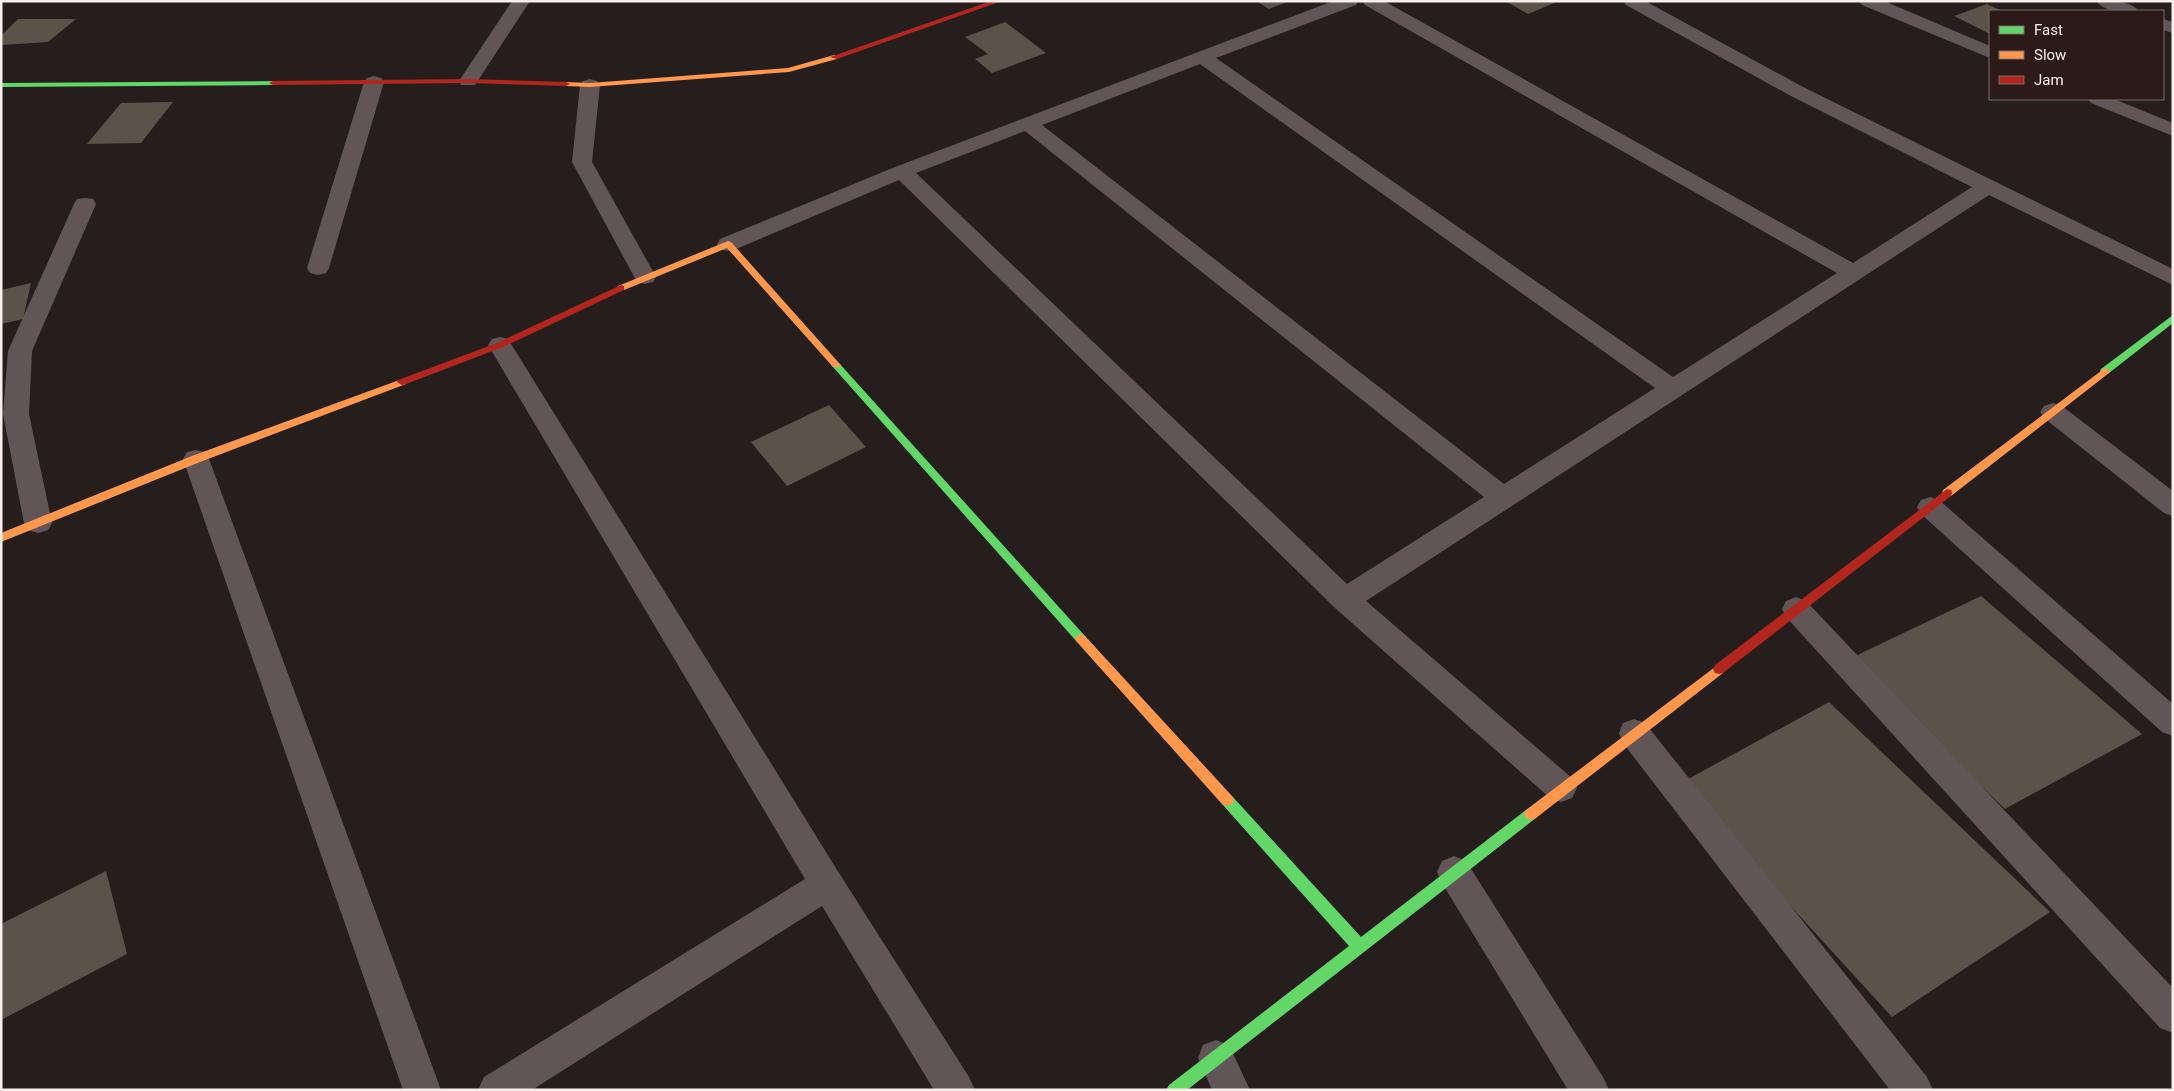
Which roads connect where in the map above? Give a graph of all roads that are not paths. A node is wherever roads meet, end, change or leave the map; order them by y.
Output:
1 (521, 1) edge
2 (999, 1) edge
3 (1350, 1) edge
4 (1371, 1) edge
5 (1632, 1) edge
6 (1868, 1) edge
7 (2105, 1) edge
8 (2128, 10) edge
9 (1989, 53) edge
10 (1200, 56) junction
11 (468, 81) junction
12 (374, 82) junction
13 (590, 84) junction
14 (2, 86) edge
15 (2100, 100) edge
16 (1027, 123) junction
17 (2173, 130) edge
18 (902, 171) junction
19 (1988, 186) junction
20 (85, 204) dead end
21 (728, 244) junction
22 (318, 268) dead end
23 (1852, 272) junction
24 (646, 277) junction
25 (2173, 278) edge
26 (2170, 324) edge
27 (500, 345) junction
28 (1672, 388) junction
29 (2053, 412) junction
30 (196, 459) junction
31 (1503, 498) junction
32 (2173, 506) edge
33 (1930, 507) junction
34 (38, 522) junction
35 (1, 538) edge
36 (1345, 600) junction
37 (1796, 609) junction
38 (2173, 723) edge
39 (1634, 733) junction
40 (1561, 788) junction
41 (1454, 872) junction
42 (827, 884) junction
43 (1360, 947) junction
44 (2173, 1016) edge
45 (1216, 1058) junction
46 (422, 1090) edge
47 (497, 1090) edge
48 (956, 1090) edge
49 (1174, 1090) edge
50 (1231, 1090) edge
51 (1590, 1090) edge
52 (1914, 1090) edge

1 - 11 street
2 - 13 street
3 - 10 street
4 - 23 street
5 - 19 street
6 - 9 street
7 - 8 street
10 - 16 street
10 - 28 street
11 - 12 street
11 - 13 street
12 - 14 street
12 - 22 street
13 - 24 street
15 - 17 street
16 - 18 street
16 - 31 street
18 - 21 street
18 - 36 street
19 - 23 street
19 - 25 street
20 - 34 street
21 - 24 street
21 - 43 street
23 - 28 street
24 - 27 street
26 - 29 street
27 - 30 street
27 - 42 street
28 - 31 street
29 - 32 street
29 - 33 street
30 - 34 street
30 - 46 street
31 - 36 street
33 - 37 street
33 - 38 street
34 - 35 street
36 - 40 street
37 - 39 street
37 - 44 street
39 - 40 street
39 - 52 street
40 - 41 street
41 - 43 street
41 - 51 street
42 - 47 street
42 - 48 street
43 - 45 street
45 - 49 street
45 - 50 street

